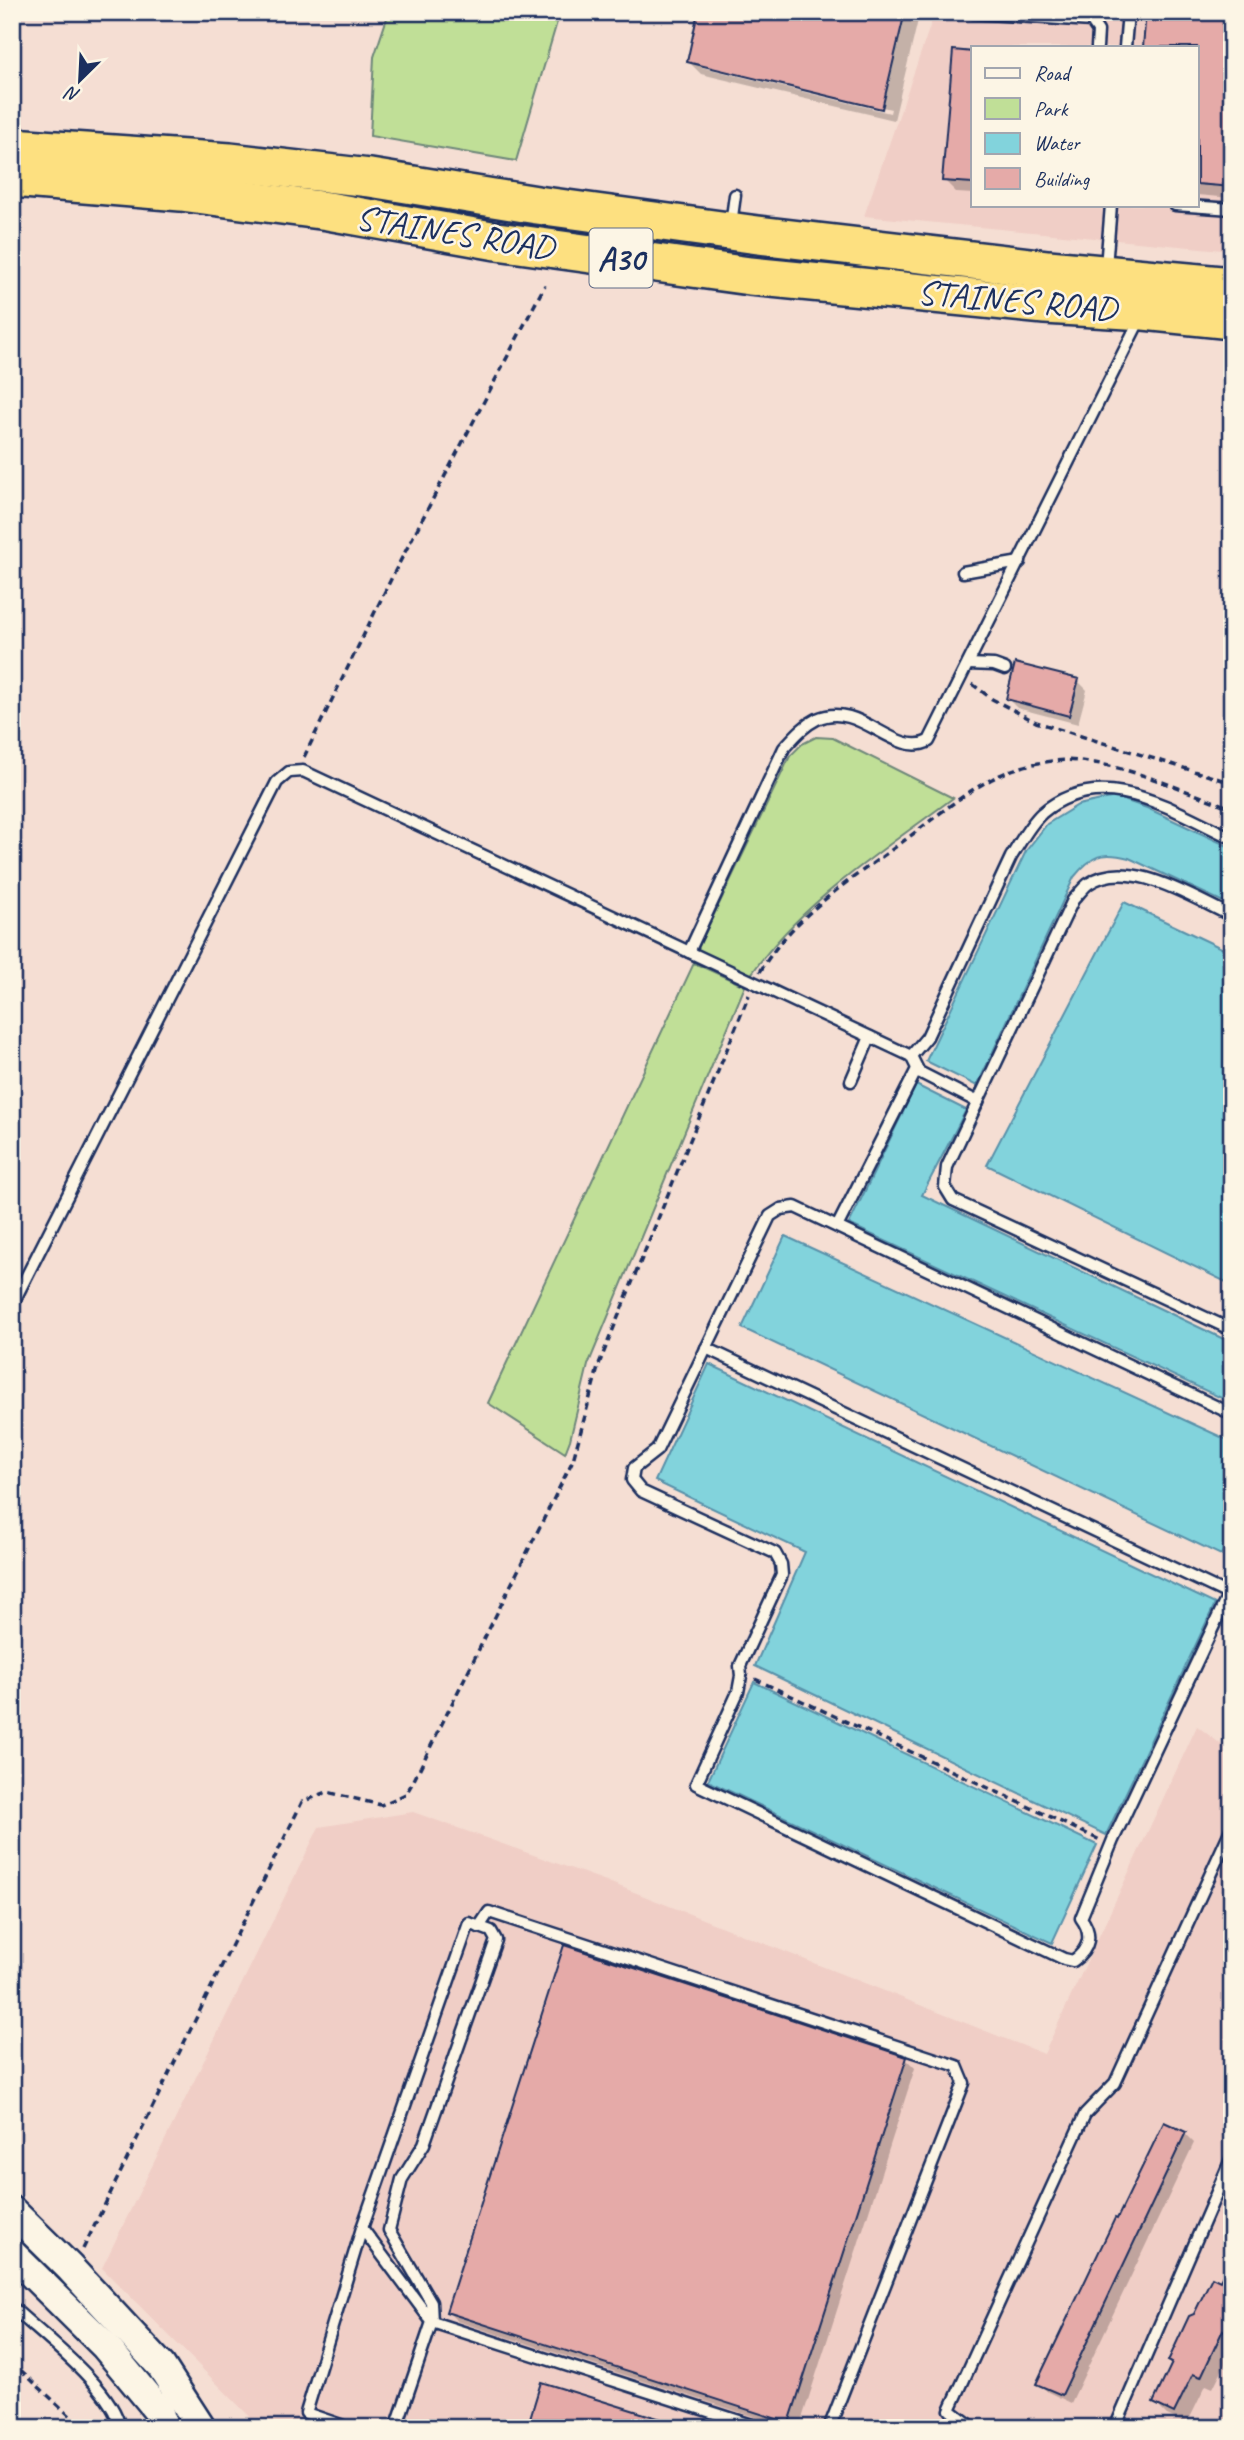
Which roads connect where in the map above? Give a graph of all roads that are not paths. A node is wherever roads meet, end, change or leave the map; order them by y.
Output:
1 (1128, 12) edge
2 (973, 13) edge
3 (1097, 46) edge
4 (1125, 46) edge
5 (12, 147) edge
6 (12, 178) edge
7 (735, 195) dead end
8 (1111, 206) edge
9 (1189, 206) edge
10 (1232, 209) edge
11 (730, 232) junction
12 (1105, 275) junction
13 (1232, 286) edge
14 (1144, 311) junction
15 (1232, 320) edge
16 (1020, 562) junction
17 (963, 572) dead end
18 (968, 664) junction
19 (1005, 669) dead end
20 (1232, 838) edge
21 (1232, 916) edge
22 (689, 952) junction
23 (870, 1037) junction
24 (911, 1056) junction
25 (917, 1069) junction
26 (851, 1081) dead end
27 (978, 1102) junction
28 (838, 1225) junction
29 (12, 1305) edge
30 (1232, 1330) edge
31 (706, 1348) junction
32 (1232, 1414) edge
33 (1230, 1590) edge
34 (1232, 1827) edge
35 (479, 1927) junction
36 (1232, 2157) edge
37 (12, 2211) edge
38 (362, 2228) junction
39 (12, 2254) edge
40 (12, 2307) edge
41 (432, 2322) junction
42 (120, 2428) edge
43 (164, 2428) edge
44 (201, 2428) edge
45 (341, 2428) edge
46 (396, 2428) edge
47 (761, 2428) edge
48 (829, 2428) edge
49 (974, 2428) edge
50 (1115, 2428) edge

1 - 4 lane
2 - 3 lane
5 - 11 highway, STAINES ROAD / A30
6 - 14 highway, STAINES ROAD / A30
7 - 11 lane
8 - 12 lane
9 - 10 lane
11 - 12 highway, STAINES ROAD / A30
12 - 13 highway, STAINES ROAD / A30
14 - 15 highway, STAINES ROAD / A30
14 - 16 lane
16 - 17 lane
16 - 18 lane
18 - 19 lane
18 - 22 lane
20 - 24 lane
21 - 27 lane
22 - 23 lane
22 - 29 lane
23 - 24 lane
23 - 26 lane
24 - 25 lane
25 - 27 lane
25 - 28 lane
27 - 30 lane
28 - 31 lane
28 - 32 lane
31 - 33 lane
31 - 33 lane
34 - 49 lane
35 - 38 lane
35 - 41 lane
35 - 48 lane
36 - 50 lane
37 - 44 street
38 - 41 lane
38 - 45 lane
39 - 43 street
40 - 42 lane
41 - 46 lane
41 - 47 lane

